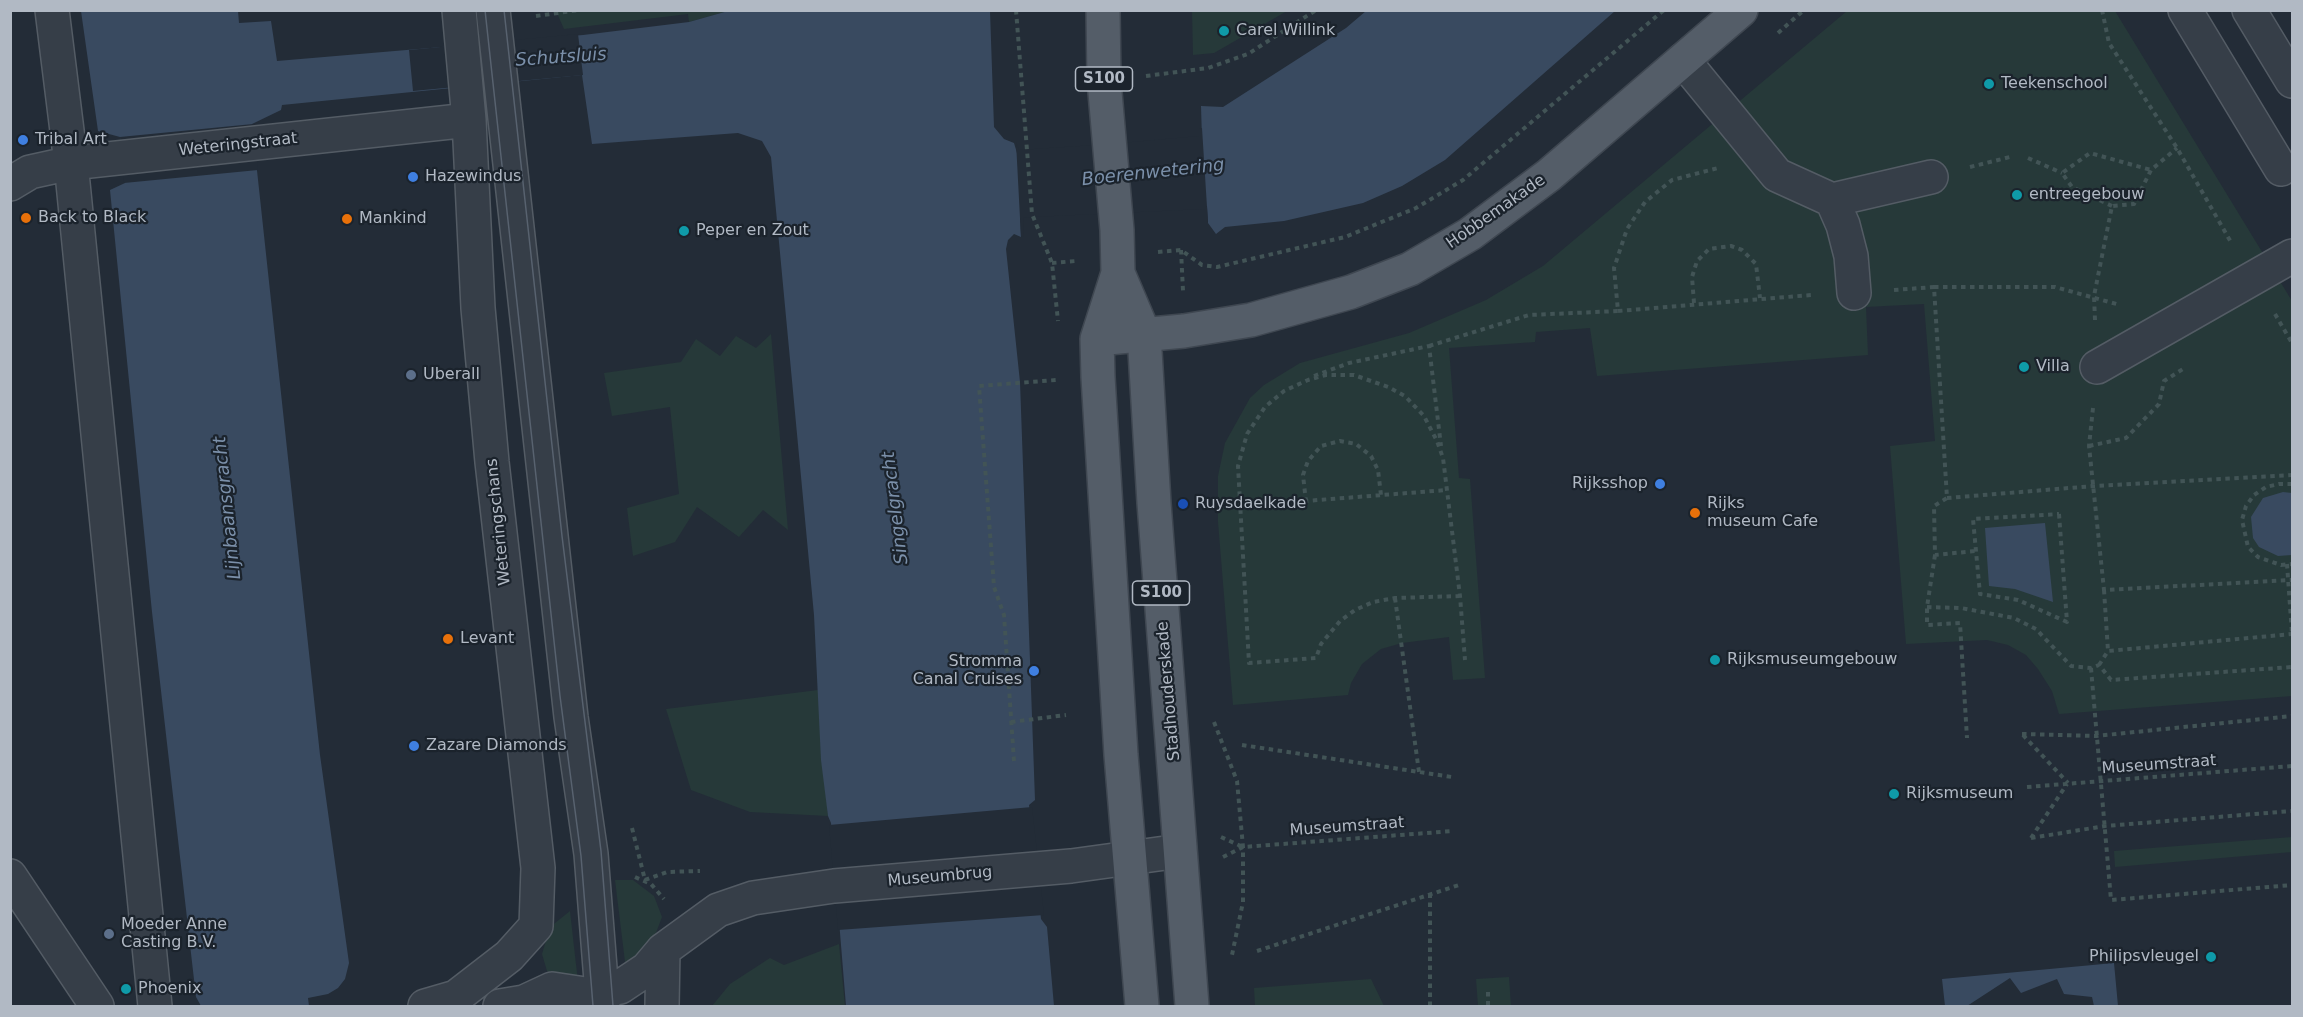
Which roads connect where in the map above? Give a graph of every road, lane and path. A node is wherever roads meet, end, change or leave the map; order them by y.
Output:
1 (52, 10) edge
2 (459, 10) edge
3 (580, 10) edge
4 (1016, 10) edge
5 (1103, 10) edge
6 (1316, 10) edge
7 (1664, 10) edge
8 (1741, 10) edge
9 (2102, 10) edge
10 (2185, 10) edge
11 (2249, 10) edge
12 (533, 16) dead end
13 (495, 26) edge
14 (1683, 60) junction
15 (1104, 81) junction
16 (2292, 81) edge
17 (469, 120) junction
18 (2176, 148) junction
19 (2028, 158) dead end
20 (71, 163) junction
21 (2281, 169) dead end
22 (2151, 170) junction
23 (2062, 173) junction
24 (1777, 174) junction
25 (1931, 177) dead end
26 (10, 184) edge
27 (1832, 200) junction
28 (2112, 206) junction
29 (1181, 250) dead end
30 (2292, 256) edge
31 (1052, 263) dead end
32 (1118, 273) junction
33 (2253, 280) junction
34 (1934, 287) junction
35 (1854, 293) junction
36 (2094, 296) junction
37 (1760, 298) junction
38 (1694, 303) junction
39 (1618, 311) junction
40 (2275, 314) dead end
41 (2266, 320) dead end
42 (2175, 323) junction
43 (1144, 334) junction
44 (1097, 339) junction
45 (1429, 346) junction
46 (2191, 365) dead end
47 (2097, 367) junction
48 (1063, 380) dead end
49 (1300, 383) junction
50 (2089, 447) junction
51 (1444, 468) junction
52 (2292, 474) edge
53 (2279, 475) junction
54 (2281, 483) junction
55 (2292, 484) edge
56 (2094, 486) junction
57 (1447, 490) junction
58 (1381, 495) junction
59 (1947, 498) junction
60 (1305, 502) junction
61 (1241, 506) junction
62 (1975, 551) junction
63 (1935, 555) junction
64 (2290, 564) edge
65 (2290, 581) edge
66 (2104, 590) junction
67 (1460, 596) junction
68 (1395, 598) junction
69 (1927, 607) junction
70 (2292, 634) edge
71 (2108, 651) junction
72 (1465, 660) dead end
73 (2098, 665) junction
74 (2292, 667) edge
75 (2091, 668) junction
76 (1066, 716) dead end
77 (2292, 716) edge
78 (1011, 722) junction
79 (2096, 736) junction
80 (1967, 738) dead end
81 (1242, 745) dead end
82 (1014, 761) dead end
83 (2292, 766) edge
84 (1419, 772) junction
85 (1452, 777) dead end
86 (2100, 782) junction
87 (2068, 783) junction
88 (2027, 787) dead end
89 (2292, 811) edge
90 (2105, 826) junction
91 (1453, 831) dead end
92 (1180, 851) junction
93 (1129, 858) junction
94 (10, 876) edge
95 (1459, 885) dead end
96 (2292, 885) edge
97 (1430, 894) junction
98 (663, 950) junction
99 (1257, 951) dead end
100 (1231, 963) dead end
101 (1488, 992) dead end
102 (456, 997) junction
103 (602, 999) edge
104 (97, 1006) edge
105 (155, 1006) edge
106 (425, 1006) edge
107 (487, 1006) edge
108 (500, 1006) edge
109 (662, 1006) edge
110 (1142, 1006) edge
111 (1192, 1006) edge
112 (1430, 1006) edge
113 (1488, 1006) edge

1 - 20 street
2 - 17 street, Weteringschans
3 - 12 path
4 - 31 path
5 - 15 main road, Stadhouderskade / S100
6 - 15 path
7 - 29 path
8 - 14 main road, Hobbemakade
9 - 18 path
10 - 21 street
11 - 16 street
13 - 103 street
14 - 24 street
14 - 43 main road, Hobbemakade
15 - 32 main road, Stadhouderskade / S100
17 - 20 street, Weteringstraat
17 - 102 street, Weteringschans
18 - 22 path
18 - 33 path
19 - 23 path
20 - 26 street, Weteringstraat
20 - 105 street
22 - 23 path
22 - 28 path
23 - 28 path
24 - 27 street
24 - 39 path
25 - 27 street
27 - 35 street
28 - 36 path
30 - 33 street
32 - 43 main road, Stadhouderskade / S100
32 - 44 main road, Stadhouderskade / S100
33 - 42 street
34 - 35 path
34 - 36 path
34 - 59 path
35 - 37 path
36 - 42 path
36 - 47 path
37 - 38 path
37 - 38 path
38 - 39 path
39 - 45 path
40 - 41 path
42 - 47 street
43 - 44 main road, Hobbemakade
43 - 92 main road, Stadhouderskade / S100
44 - 93 main road, Stadhouderskade / S100
45 - 49 path
45 - 51 path
46 - 50 path
47 - 50 path
48 - 78 path
49 - 51 path
49 - 61 path
50 - 56 path
51 - 57 path
52 - 53 path
53 - 54 path
53 - 56 path
54 - 55 path
54 - 64 path
56 - 59 path
56 - 66 path
57 - 58 path
57 - 67 path
58 - 60 path
58 - 60 path
59 - 63 path
60 - 61 path
61 - 68 path
62 - 62 path
62 - 63 path
63 - 69 path
64 - 65 path
65 - 66 path
65 - 70 path
66 - 71 path
67 - 68 path
67 - 72 path
68 - 84 path
69 - 75 path
69 - 80 path
70 - 71 path
71 - 73 path
73 - 74 path
73 - 75 path
75 - 79 path
76 - 78 path
77 - 79 path
78 - 82 path
79 - 86 path
79 - 87 path
81 - 84 path
83 - 86 path, Museumstraat
84 - 85 path
86 - 87 path, Museumstraat
86 - 90 path
87 - 88 path, Museumstraat
87 - 90 path
89 - 90 path
90 - 96 path
91 - 100 path, Museumstraat
92 - 93 street, Museumbrug
92 - 111 main road, Stadhouderskade / S100
93 - 98 street, Museumbrug
93 - 110 main road, Stadhouderskade / S100
94 - 104 street
95 - 97 path
97 - 99 path
97 - 112 path
98 - 103 street
98 - 109 street
101 - 113 path
102 - 106 street, Weteringschans
102 - 107 street
103 - 108 street

